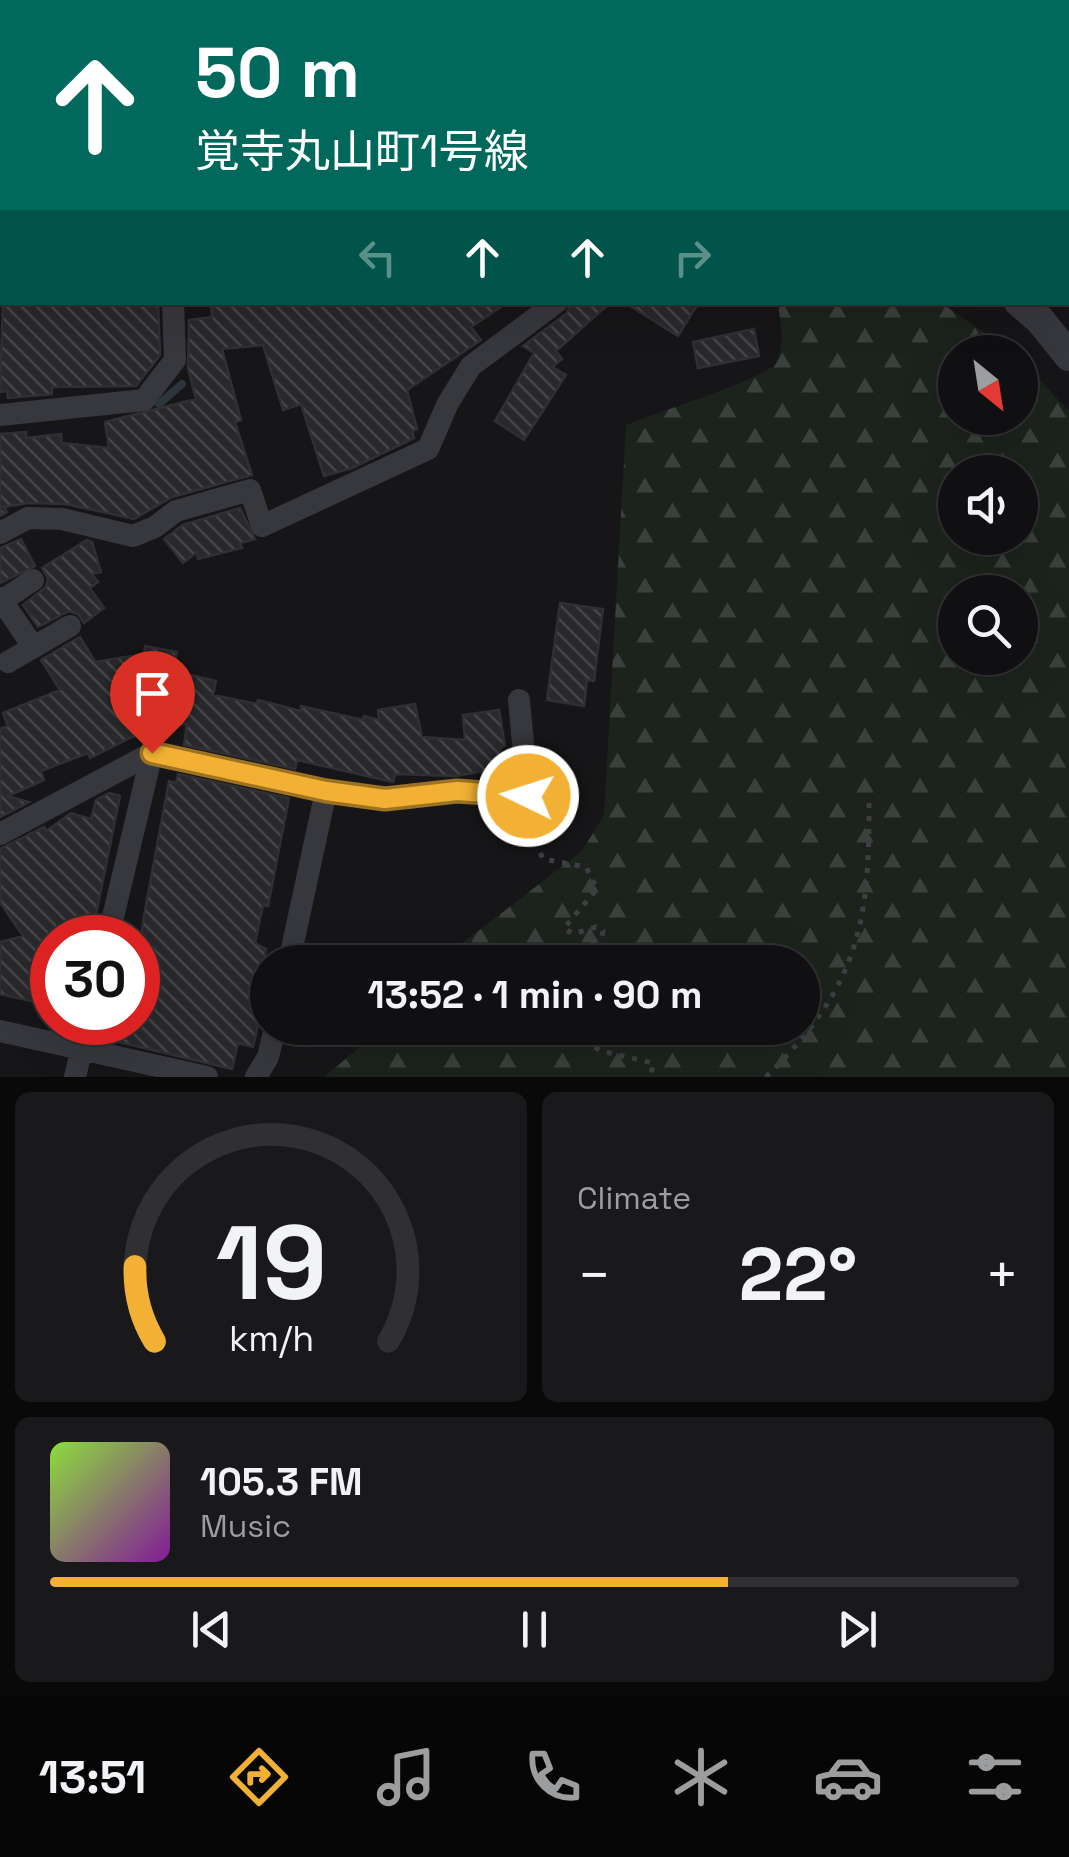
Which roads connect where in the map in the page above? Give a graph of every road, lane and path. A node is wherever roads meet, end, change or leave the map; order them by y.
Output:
1 (172, 305) edge
2 (553, 305) edge
3 (1022, 305) edge
4 (1069, 356) edge
5 (0, 416) edge
6 (0, 534) edge
7 (34, 580) dead end
8 (1, 600) edge
9 (70, 626) dead end
10 (32, 645) junction
11 (8, 662) dead end
12 (519, 700) dead end
13 (152, 753) junction
14 (326, 791) junction
15 (519, 795) junction
16 (869, 795) dead end
17 (0, 834) edge
18 (113, 915) edge
19 (293, 945) edge
20 (591, 945) edge
21 (0, 1031) edge
22 (82, 1045) edge
23 (270, 1045) edge
24 (591, 1045) edge
25 (81, 1051) junction
26 (75, 1077) edge
27 (207, 1077) edge
28 (256, 1077) edge
29 (651, 1077) edge
30 (766, 1077) edge

1 - 5 street
2 - 6 street
3 - 4 street
7 - 8 street
8 - 10 street
9 - 10 street
10 - 11 street
12 - 15 street
13 - 14 street
13 - 17 street
13 - 18 street
14 - 15 street
14 - 19 street
15 - 20 path
16 - 30 path
21 - 25 street
22 - 25 street
23 - 28 street
24 - 29 path
25 - 26 street
25 - 27 street

